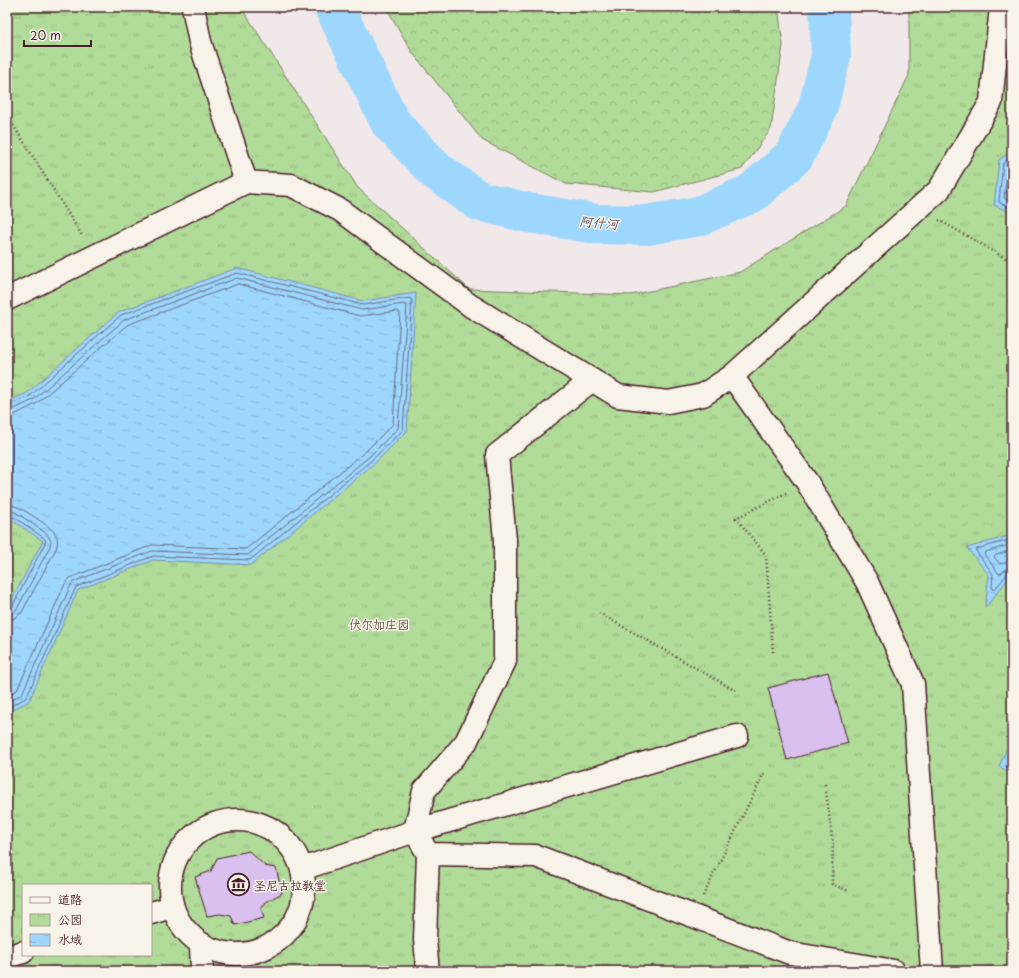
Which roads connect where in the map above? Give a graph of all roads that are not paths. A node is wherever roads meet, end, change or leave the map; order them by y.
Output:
1 (193, 7) edge
2 (1001, 7) edge
3 (246, 182) junction
4 (7, 299) edge
5 (732, 376) junction
6 (592, 380) junction
7 (737, 736) dead end
8 (415, 831) junction
9 (428, 854) junction
10 (302, 869) junction
11 (172, 907) junction
12 (152, 913) edge
13 (201, 944) junction
14 (22, 952) edge
15 (7, 957) edge
16 (202, 971) edge
17 (428, 971) edge
18 (894, 971) edge
19 (932, 971) edge

1 - 3 lane
2 - 5 lane
3 - 4 lane
3 - 6 lane
5 - 6 lane
5 - 19 lane
6 - 8 lane
7 - 8 lane
8 - 9 lane
8 - 10 lane
9 - 17 lane
9 - 18 lane
10 - 11 lane
10 - 13 lane
11 - 12 lane
11 - 13 lane
13 - 16 lane
14 - 15 lane

